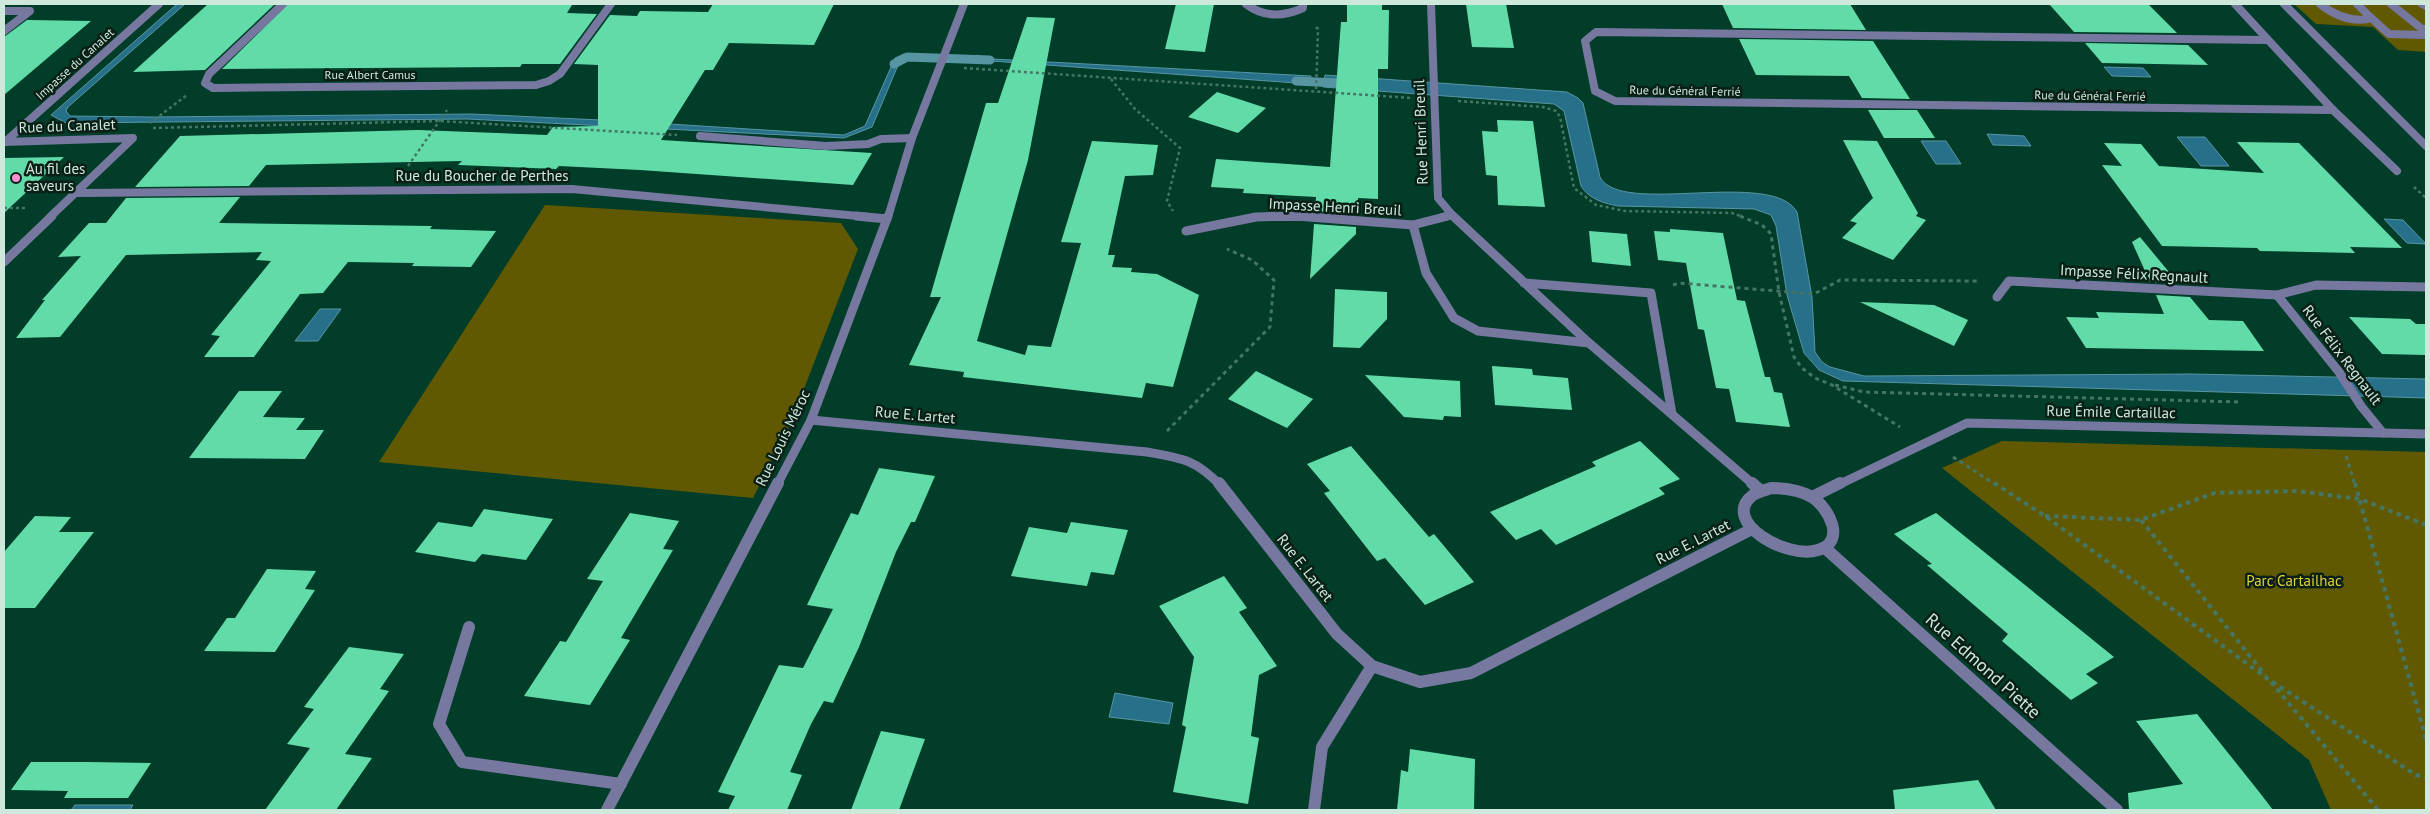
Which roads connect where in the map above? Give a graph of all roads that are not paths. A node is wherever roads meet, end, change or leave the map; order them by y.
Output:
1 (159, 4) edge
2 (283, 4) edge
3 (611, 4) edge
4 (964, 4) edge
5 (1246, 4) edge
6 (1304, 4) edge
7 (1432, 4) edge
8 (2235, 4) edge
9 (2284, 4) edge
10 (2320, 4) edge
11 (2357, 4) edge
12 (2391, 4) edge
13 (2422, 4) edge
14 (2426, 6) edge
15 (4, 11) edge
16 (2369, 16) junction
17 (4, 31) edge
18 (2425, 32) edge
19 (2267, 40) junction
20 (2333, 110) junction
21 (700, 136) road end
22 (912, 138) junction
23 (5, 142) edge
24 (2426, 146) edge
25 (2397, 171) dead end
26 (77, 193) junction
27 (1452, 215) junction
28 (887, 219) junction
29 (1413, 224) junction
30 (1186, 231) road end
31 (4, 262) edge
32 (1524, 283) junction
33 (2426, 287) edge
34 (2277, 296) junction
35 (1997, 298) dead end
36 (1589, 343) junction
37 (1672, 414) junction
38 (811, 420) junction
39 (2384, 433) junction
40 (2426, 434) edge
41 (1760, 490) junction
42 (1812, 498) junction
43 (1752, 529) junction
44 (1826, 548) junction
45 (469, 627) dead end
46 (1372, 666) junction
47 (621, 784) junction
48 (607, 810) edge
49 (1314, 810) edge
50 (2117, 810) edge

1 - 23 street, Impasse du Canalet
2 - 3 street, Rue Albert Camus
4 - 22 street, Rue Louis Méroc
5 - 6 street
7 - 27 street, Rue Henri Breuil
8 - 19 street
9 - 24 street
10 - 16 street
11 - 16 street
12 - 18 street
13 - 14 street
15 - 17 street
16 - 18 street
19 - 20 street
19 - 20 street, Rue du Général Ferrié
20 - 25 street
21 - 22 street
22 - 28 street, Rue Louis Méroc
23 - 26 street, Rue du Canalet
26 - 28 street, Rue du Boucher de Perthes
26 - 31 street, Rue du Canalet
27 - 29 street, Impasse Henri Breuil
27 - 32 street, Rue Henri Breuil
28 - 38 street, Rue Louis Méroc
29 - 30 street, Impasse Henri Breuil
29 - 36 street
32 - 36 street, Rue Henri Breuil
32 - 37 street
33 - 34 street, Rue Félix Regnault
34 - 35 street, Impasse Félix Regnault
34 - 39 street, Rue Félix Regnault
36 - 37 street, Rue Henri Breuil
37 - 41 street, Rue Henri Breuil
38 - 46 street, Rue E. Lartet
38 - 47 street, Rue Louis Méroc
39 - 40 street, Rue Émile Cartaillac
39 - 42 street, Rue Émile Cartaillac
41 - 42 street
41 - 43 street
42 - 44 street
43 - 44 street
43 - 46 street, Rue E. Lartet
44 - 50 street, Rue Edmond Piette
45 - 47 street
46 - 49 street
47 - 48 street, Rue Louis Méroc

